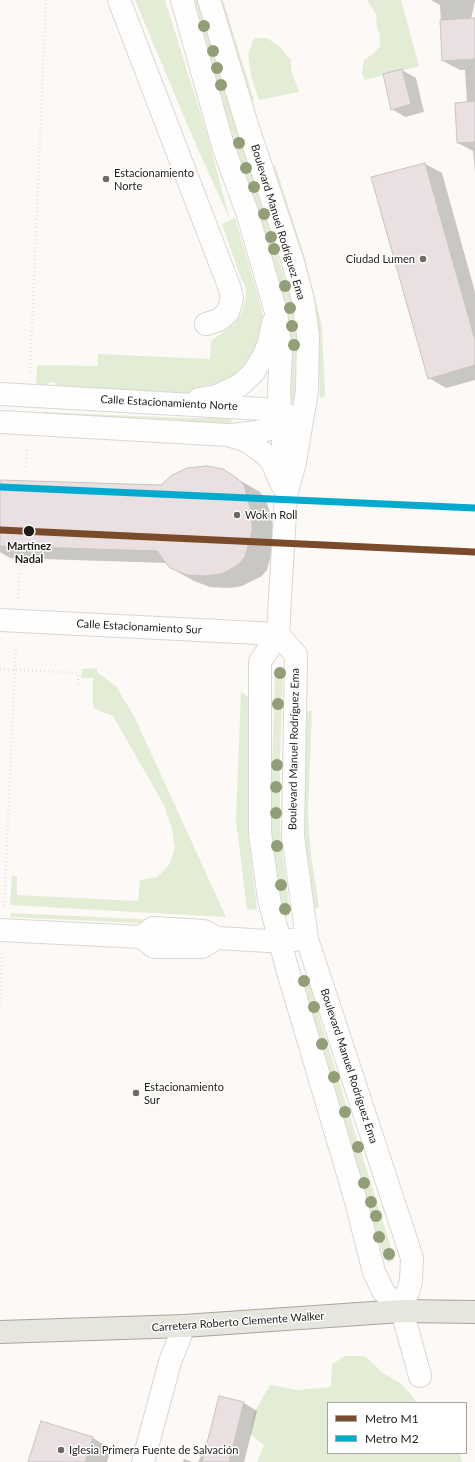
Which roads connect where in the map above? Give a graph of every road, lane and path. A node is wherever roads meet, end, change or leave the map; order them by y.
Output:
1 (46, 0) edge
2 (119, 0) edge
3 (182, 0) edge
4 (209, 0) edge
5 (276, 312) junction
6 (206, 324) dead end
7 (307, 391) junction
8 (0, 394) edge
9 (30, 395) junction
10 (157, 402) junction
11 (285, 419) junction
12 (0, 422) edge
13 (28, 423) junction
14 (228, 435) junction
15 (295, 462) junction
16 (26, 467) dead end
17 (286, 496) junction
18 (21, 547) dead end
19 (8, 621) edge
20 (278, 634) junction
21 (0, 669) edge
22 (15, 670) junction
23 (78, 685) dead end
24 (1, 931) edge
25 (308, 939) junction
26 (281, 941) junction
27 (0, 1006) edge
28 (402, 1311) junction
29 (475, 1312) edge
30 (184, 1326) junction
31 (0, 1332) edge
32 (420, 1376) dead end
33 (143, 1462) edge

1 - 9 path
2 - 6 street
3 - 5 street
4 - 7 street, Boulevard Manuel Rodríguez Ema
5 - 10 street
5 - 11 street
7 - 11 street
7 - 15 street, Boulevard Manuel Rodríguez Ema
8 - 9 street, Calle Estacionamiento Norte
9 - 10 street, Calle Estacionamiento Norte
10 - 11 street, Calle Estacionamiento Norte
11 - 14 street
11 - 15 street
11 - 17 street
12 - 13 street
13 - 14 street
13 - 16 path
14 - 17 street
15 - 17 street, Boulevard Manuel Rodríguez Ema
17 - 20 street, Boulevard Manuel Rodríguez Ema
18 - 19 path
19 - 20 street, Calle Estacionamiento Sur
19 - 22 path
20 - 25 street, Boulevard Manuel Rodríguez Ema
20 - 26 street
21 - 22 path
22 - 23 path
22 - 24 path
24 - 26 street
24 - 27 path
25 - 26 street
25 - 28 street, Boulevard Manuel Rodríguez Ema
26 - 28 street
28 - 29 main road, Carretera Roberto Clemente Walker
28 - 30 main road, Carretera Roberto Clemente Walker
28 - 32 street
30 - 31 main road, Carretera Roberto Clemente Walker
30 - 33 street

